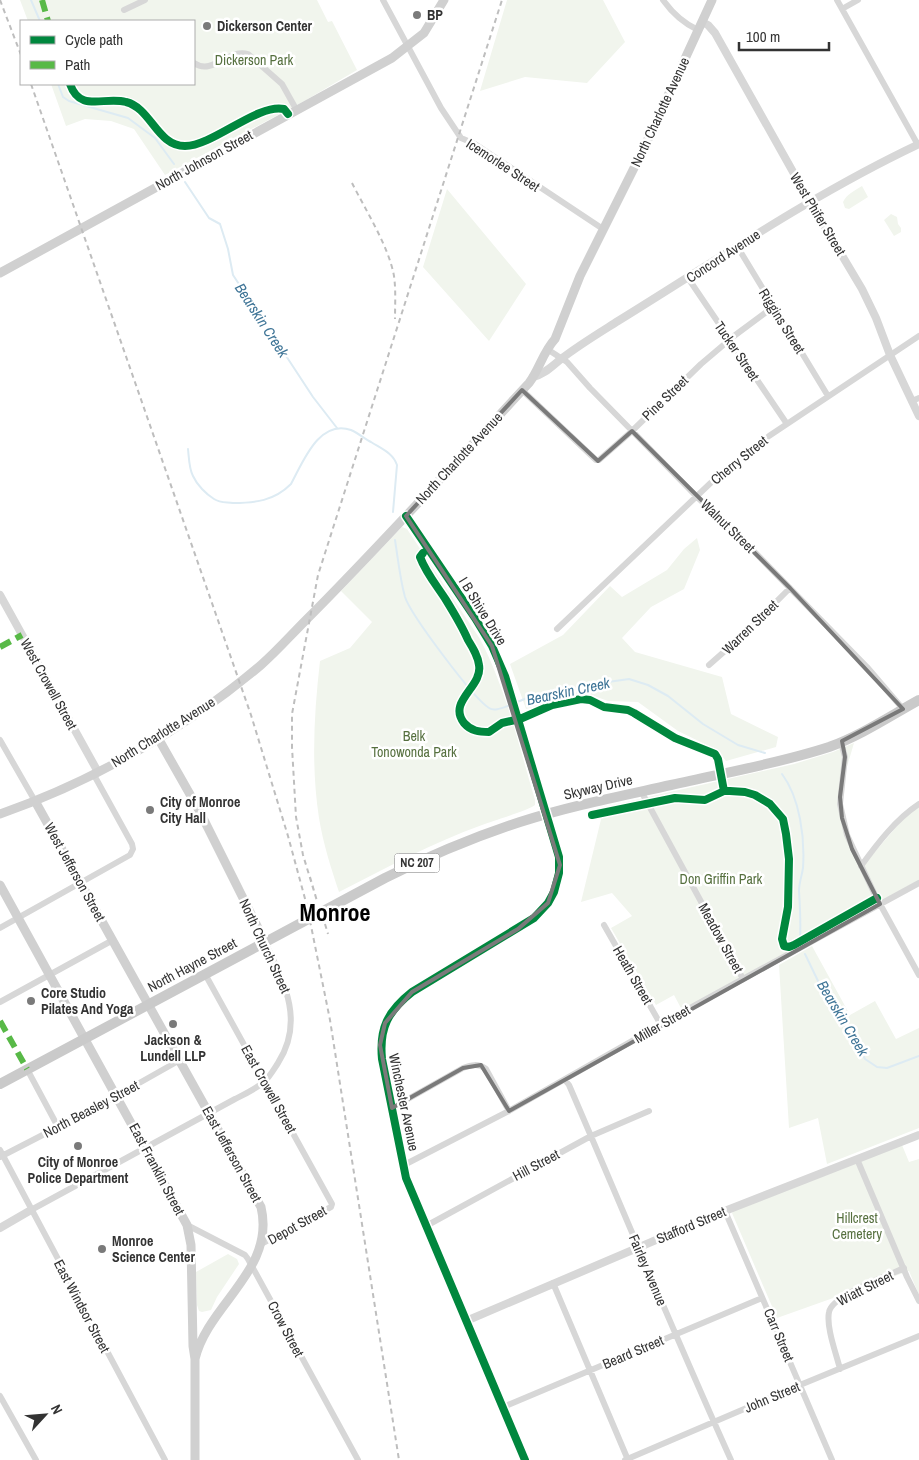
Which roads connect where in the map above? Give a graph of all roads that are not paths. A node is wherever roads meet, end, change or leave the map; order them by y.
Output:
1 (145, 0) edge
2 (383, 0) edge
3 (444, 0) edge
4 (663, 0) edge
5 (712, 0) edge
6 (837, 0) edge
7 (858, 0) edge
8 (842, 9) junction
9 (124, 10) dead end
10 (700, 26) junction
11 (407, 47) junction
12 (195, 63) edge
13 (296, 109) junction
14 (918, 145) edge
15 (810, 201) junction
16 (603, 229) junction
17 (736, 246) junction
18 (0, 273) edge
19 (688, 278) junction
20 (773, 307) junction
21 (919, 336) edge
22 (730, 340) junction
23 (550, 351) junction
24 (890, 355) junction
25 (562, 358) junction
26 (533, 377) junction
27 (522, 390) junction
28 (828, 396) junction
29 (916, 400) edge
30 (919, 416) edge
31 (787, 424) junction
32 (632, 431) junction
33 (697, 497) junction
34 (406, 516) junction
35 (790, 588) junction
36 (0, 596) edge
37 (557, 629) dead end
38 (709, 665) dead end
39 (919, 700) edge
40 (903, 709) junction
41 (158, 738) junction
42 (0, 740) edge
43 (840, 742) junction
44 (96, 773) junction
45 (641, 791) junction
46 (35, 801) junction
47 (919, 804) edge
48 (0, 814) edge
49 (547, 814) junction
50 (861, 866) junction
51 (81, 882) junction
52 (919, 882) edge
53 (0, 885) edge
54 (880, 904) junction
55 (18, 918) junction
56 (604, 925) dead end
57 (0, 928) edge
58 (113, 940) junction
59 (265, 942) junction
60 (205, 974) junction
61 (50, 975) junction
62 (919, 975) edge
63 (743, 979) junction
64 (0, 1002) edge
65 (148, 1004) junction
66 (661, 1025) junction
67 (85, 1038) junction
68 (180, 1060) junction
69 (27, 1069) junction
70 (565, 1080) junction
71 (265, 1081) junction
72 (0, 1084) edge
73 (117, 1096) junction
74 (392, 1108) junction
75 (509, 1111) junction
76 (650, 1111) dead end
77 (209, 1113) junction
78 (58, 1127) junction
79 (919, 1135) edge
80 (591, 1136) junction
81 (144, 1147) junction
82 (1, 1154) edge
83 (857, 1159) junction
84 (404, 1165) junction
85 (332, 1204) joint
86 (31, 1210) junction
87 (725, 1211) junction
88 (187, 1226) junction
89 (426, 1226) junction
90 (0, 1228) edge
91 (261, 1244) junction
92 (639, 1247) junction
93 (252, 1265) junction
94 (904, 1268) junction
95 (553, 1284) junction
96 (762, 1298) junction
97 (919, 1300) edge
98 (466, 1321) junction
99 (676, 1334) junction
100 (919, 1336) edge
101 (195, 1359) junction
102 (840, 1368) junction
103 (590, 1370) junction
104 (800, 1384) junction
105 (0, 1396) edge
106 (503, 1407) junction
107 (714, 1422) junction
108 (36, 1460) edge
109 (165, 1460) edge
110 (195, 1460) edge
111 (358, 1460) edge
112 (525, 1460) edge
113 (627, 1460) edge
114 (731, 1460) edge
115 (832, 1460) edge

1 - 9 street
2 - 11 street, Icemorlee Street
3 - 11 main road, North Johnson Street
4 - 10 street, West Phifer Street
5 - 10 main road, North Charlotte Avenue
6 - 8 street
7 - 8 street
8 - 14 street
10 - 15 street, West Phifer Street
10 - 16 main road, North Charlotte Avenue
11 - 13 main road, North Johnson Street
11 - 16 street, Icemorlee Street
12 - 13 street
13 - 18 main road, North Johnson Street
14 - 15 street, Concord Avenue
15 - 17 street, Concord Avenue
15 - 24 street, West Phifer Street
16 - 23 main road, North Charlotte Avenue
17 - 19 street, Concord Avenue
17 - 20 street, Riggins Street
19 - 22 street, Tucker Street
19 - 25 street, Concord Avenue
20 - 22 street, Pine Street
20 - 28 street, Riggins Street
21 - 24 street, Cherry Street
22 - 31 street, Tucker Street
22 - 32 street, Pine Street
23 - 25 street, Walnut Street
23 - 26 main road, North Charlotte Avenue
24 - 28 street, Cherry Street
24 - 29 street, West Phifer Street
25 - 26 street, Concord Avenue
25 - 32 street, Walnut Street
26 - 27 main road, North Charlotte Avenue
27 - 32 street, Pine Street
27 - 34 main road, North Charlotte Avenue
28 - 31 street, Cherry Street
29 - 30 street, West Phifer Street
31 - 33 street, Cherry Street
32 - 33 street, Walnut Street
33 - 35 street, Walnut Street
33 - 37 street, Cherry Street
34 - 41 main road, North Charlotte Avenue
34 - 49 street, I B Shive Drive
35 - 38 street, Warren Street
35 - 40 street, Walnut Street
36 - 44 street, West Crowell Street
39 - 40 main road, Skyway Drive / NC 207
40 - 43 main road, Skyway Drive / NC 207
41 - 44 main road, North Charlotte Avenue
41 - 59 main road, North Church Street
42 - 46 street, West Jefferson Street
43 - 45 main road, Skyway Drive / NC 207
43 - 50 street
44 - 46 main road, North Charlotte Avenue
44 - 51 street, West Crowell Street
45 - 49 main road, Skyway Drive / NC 207
45 - 63 street, Meadow Street
46 - 48 main road, North Charlotte Avenue
46 - 51 main road, West Jefferson Street
47 - 50 street
49 - 59 main road, Skyway Drive / NC 207
49 - 74 street, Winchester Avenue
50 - 54 street
51 - 55 street
51 - 58 main road, West Jefferson Street
52 - 54 street, Miller Street
53 - 55 main road, East Franklin Street
54 - 62 street
54 - 63 street, Miller Street
55 - 57 street
55 - 61 main road, East Franklin Street
56 - 66 street, Heath Street
58 - 61 street
58 - 65 main road, West Jefferson Street
59 - 60 main road, North Hayne Street / NC 207
59 - 71 street, North Church Street
60 - 65 main road, North Hayne Street / NC 207
60 - 71 street, East Crowell Street
61 - 64 street
61 - 67 main road, East Franklin Street
63 - 66 street, Miller Street
65 - 67 main road, North Hayne Street / NC 207
65 - 68 main road, East Jefferson Street
66 - 70 street, Miller Street
67 - 69 main road, North Hayne Street / NC 207
67 - 73 main road, East Franklin Street
68 - 73 street, North Beasley Street
68 - 77 main road, East Jefferson Street
69 - 72 main road, North Hayne Street / NC 207
69 - 78 street
70 - 75 street, Miller Street
70 - 80 street, Fairley Avenue
71 - 77 street, North Church Street
71 - 85 street, East Crowell Street
73 - 78 street, North Beasley Street
73 - 81 main road, East Franklin Street
74 - 75 street
74 - 84 street, Winchester Avenue
75 - 84 street, Miller Street
76 - 80 street, Hill Street
77 - 81 street, North Church Street
77 - 91 main road, East Jefferson Street
78 - 82 street, North Beasley Street
79 - 83 street, Stafford Street
80 - 89 street, Hill Street
80 - 92 street, Fairley Avenue
81 - 86 street, North Church Street
81 - 88 main road, East Franklin Street
82 - 86 street, East Windsor Street
83 - 87 street, Stafford Street
83 - 94 street
84 - 89 street, Winchester Avenue
85 - 91 street, Depot Street
86 - 90 street
86 - 109 street, East Windsor Street
87 - 92 street, Stafford Street
87 - 96 street, Carr Street
88 - 93 street, Crow Street
88 - 101 main road, East Franklin Street
89 - 98 street, Winchester Avenue
91 - 93 main road, East Jefferson Street
92 - 95 street, Stafford Street
92 - 99 street, Fairley Avenue
93 - 101 main road, East Jefferson Street
93 - 111 street, Crow Street
94 - 97 street
94 - 102 street, Wiatt Street
95 - 98 street, Stafford Street
95 - 103 street
96 - 99 street, Beard Street
96 - 104 street, Carr Street
98 - 106 street, Winchester Avenue
99 - 103 street, Beard Street
99 - 107 street, Fairley Avenue
100 - 102 street, John Street
101 - 110 main road, East Franklin Street
102 - 104 street, John Street
103 - 106 street, Beard Street
103 - 113 street
104 - 107 street, John Street
104 - 115 street, Carr Street
105 - 108 street
106 - 112 street, Winchester Avenue
107 - 113 street, John Street
107 - 114 street, Fairley Avenue

